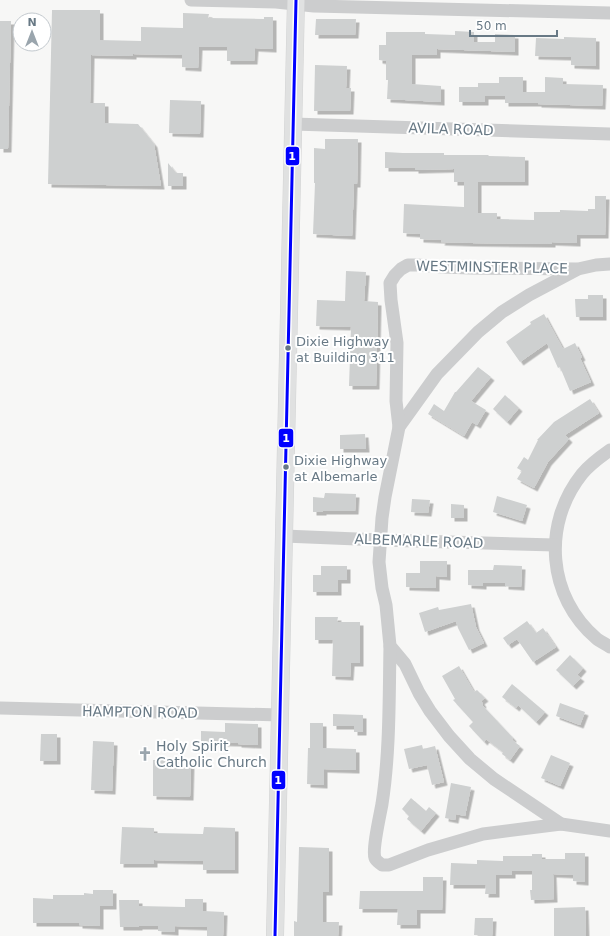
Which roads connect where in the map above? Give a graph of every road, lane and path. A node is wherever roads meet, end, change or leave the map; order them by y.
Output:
1 (191, 0) edge
2 (295, 2) edge
3 (610, 13) edge
4 (292, 124) junction
5 (610, 134) edge
6 (610, 264) edge
7 (578, 269) junction
8 (399, 427) junction
9 (610, 450) edge
10 (284, 536) junction
11 (381, 540) junction
12 (555, 545) junction
13 (390, 646) junction
14 (610, 647) edge
15 (0, 708) edge
16 (281, 715) junction
17 (561, 824) junction
18 (610, 831) edge
19 (276, 936) edge

1 - 2 street
2 - 3 street
2 - 4 main road
4 - 5 street, AVILA ROAD
4 - 10 main road
6 - 7 street
7 - 8 street
7 - 8 street, WESTMINSTER PLACE
8 - 11 street
9 - 12 street
10 - 11 street, ALBEMARLE ROAD
10 - 16 main road
11 - 12 street, ALBEMARLE ROAD
11 - 13 street
12 - 14 street
13 - 17 street
13 - 17 street
15 - 16 street, HAMPTON ROAD
16 - 19 main road
17 - 18 street

